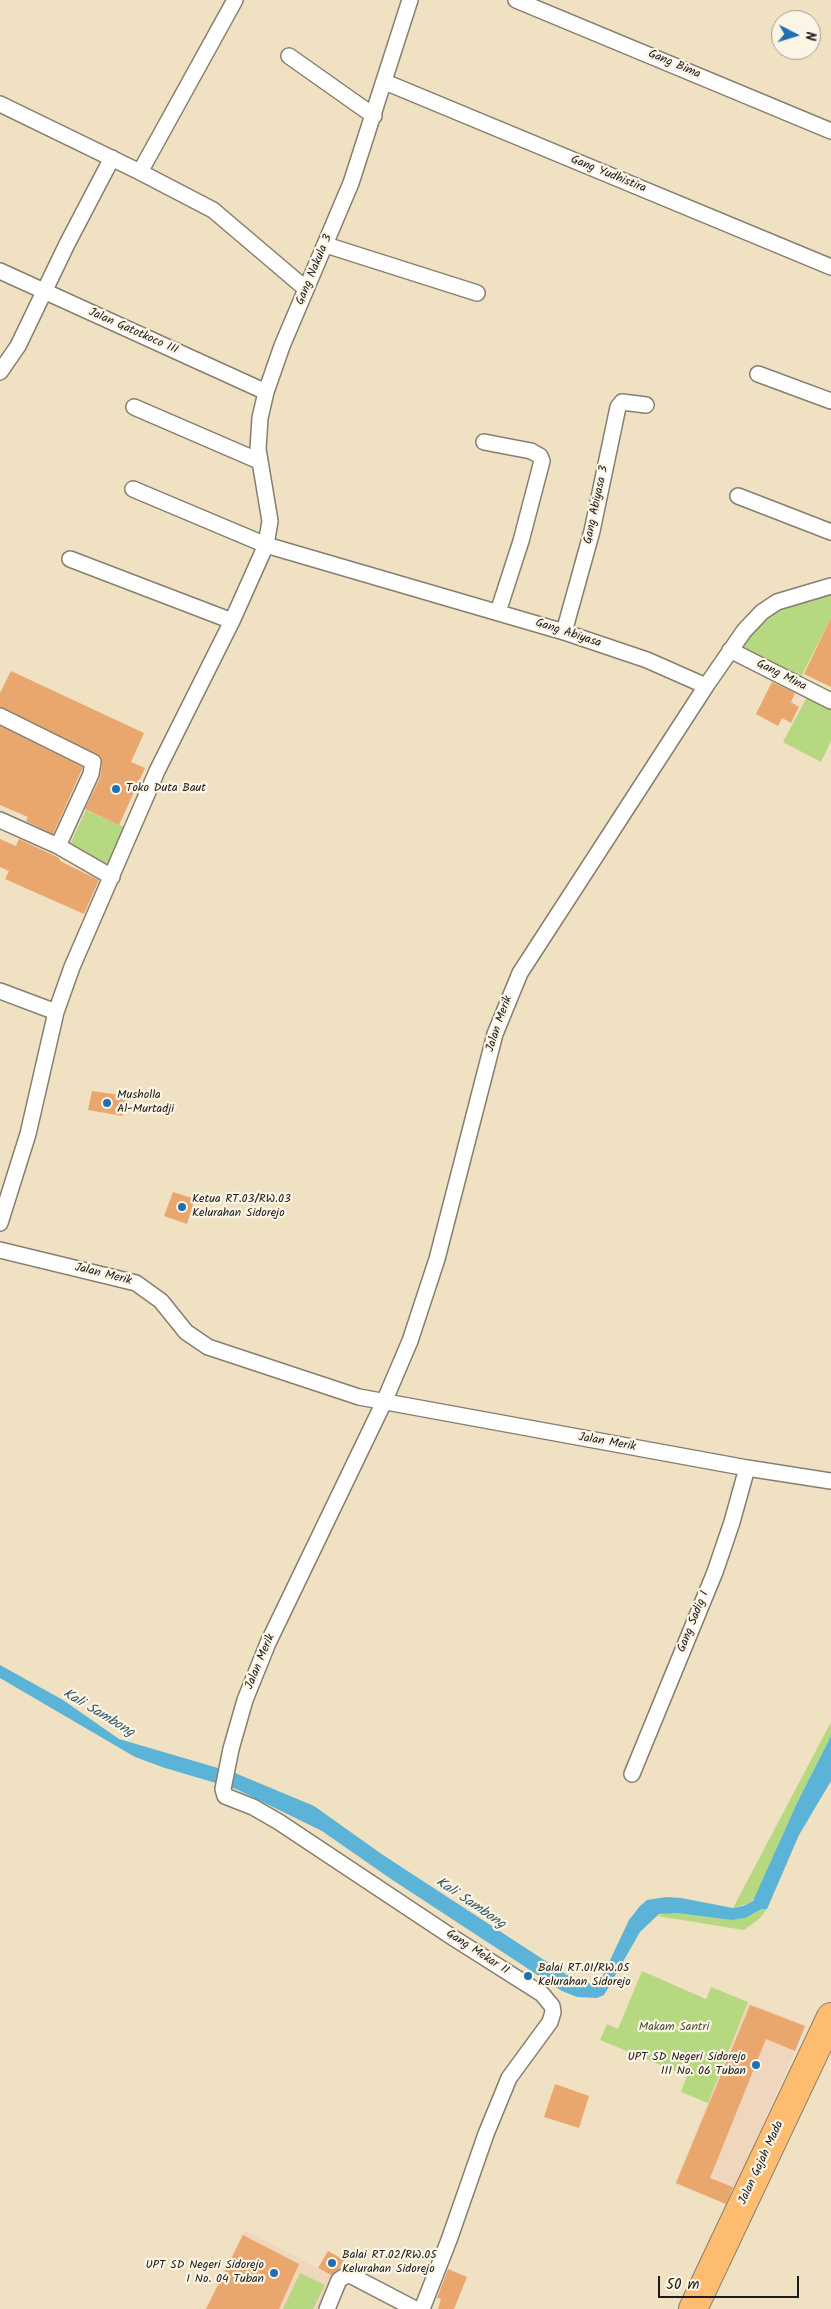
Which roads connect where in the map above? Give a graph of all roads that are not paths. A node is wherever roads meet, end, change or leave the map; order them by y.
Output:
1 (235, 0) edge
2 (410, 0) edge
3 (516, 0) edge
4 (290, 56) dead end
5 (385, 82) junction
6 (0, 104) edge
7 (374, 116) junction
8 (831, 131) edge
9 (112, 158) junction
10 (140, 172) junction
11 (326, 245) junction
12 (831, 267) edge
13 (0, 271) edge
14 (306, 289) junction
15 (44, 292) junction
16 (478, 294) dead end
17 (0, 372) edge
18 (758, 374) dead end
19 (266, 392) junction
20 (831, 401) edge
21 (646, 405) dead end
22 (134, 407) dead end
23 (484, 442) dead end
24 (259, 461) junction
25 (133, 489) dead end
26 (738, 496) dead end
27 (831, 532) edge
28 (266, 545) junction
29 (70, 559) dead end
30 (831, 586) edge
31 (498, 612) junction
32 (232, 621) junction
33 (564, 632) junction
34 (730, 650) junction
35 (706, 686) junction
36 (831, 701) edge
37 (0, 716) edge
38 (0, 820) edge
39 (58, 846) junction
40 (112, 877) junction
41 (0, 991) edge
42 (56, 1012) junction
43 (6, 1187) edge
44 (0, 1223) edge
45 (0, 1250) edge
46 (384, 1402) junction
47 (748, 1468) junction
48 (831, 1481) edge
49 (632, 1774) dead end
50 (223, 1789) joint
51 (830, 2025) edge
52 (327, 2309) edge
53 (415, 2309) edge
54 (422, 2309) edge
55 (693, 2309) edge

1 - 10 street
2 - 5 street, Gang Nakula 3
3 - 8 street, Gang Bima
4 - 7 street
5 - 7 street, Gang Nakula 3
5 - 12 street, Gang Yudhistira
6 - 9 street
7 - 11 street, Gang Nakula 3
9 - 10 street
9 - 15 street
10 - 14 street
11 - 14 street, Gang Nakula 3
11 - 16 street
13 - 15 street, Jalan Gatotkoco III
14 - 19 street, Gang Nakula 3
15 - 17 street
15 - 19 street, Jalan Gatotkoco III
18 - 20 street
19 - 24 street, Gang Nakula 3
21 - 33 street, Gang Abiyasa 3
22 - 24 street
23 - 31 street
24 - 28 street, Gang Nakula 3
25 - 28 street, Gang Abiyasa
26 - 27 street
28 - 31 street, Gang Abiyasa
28 - 32 street, Gang Nakula 3
29 - 32 street
30 - 34 street
31 - 33 street, Gang Abiyasa
32 - 40 street, Gang Nakula 3
33 - 35 street, Gang Abiyasa
34 - 35 street
34 - 36 street, Gang Mina
35 - 46 street, Jalan Merik
37 - 39 street
38 - 39 street
39 - 40 street
40 - 42 street, Gang Nakula 3
41 - 42 street
42 - 43 street, Gang Nakula 3
43 - 44 street, Gang Nakula 3
45 - 46 street, Jalan Merik
46 - 47 street, Jalan Merik
46 - 50 street, Jalan Merik
47 - 48 street, Jalan Merik
47 - 49 street, Gang Sadig I
50 - 54 street, Gang Mekar II
51 - 55 highway, Jalan Gajah Mada
52 - 53 street

